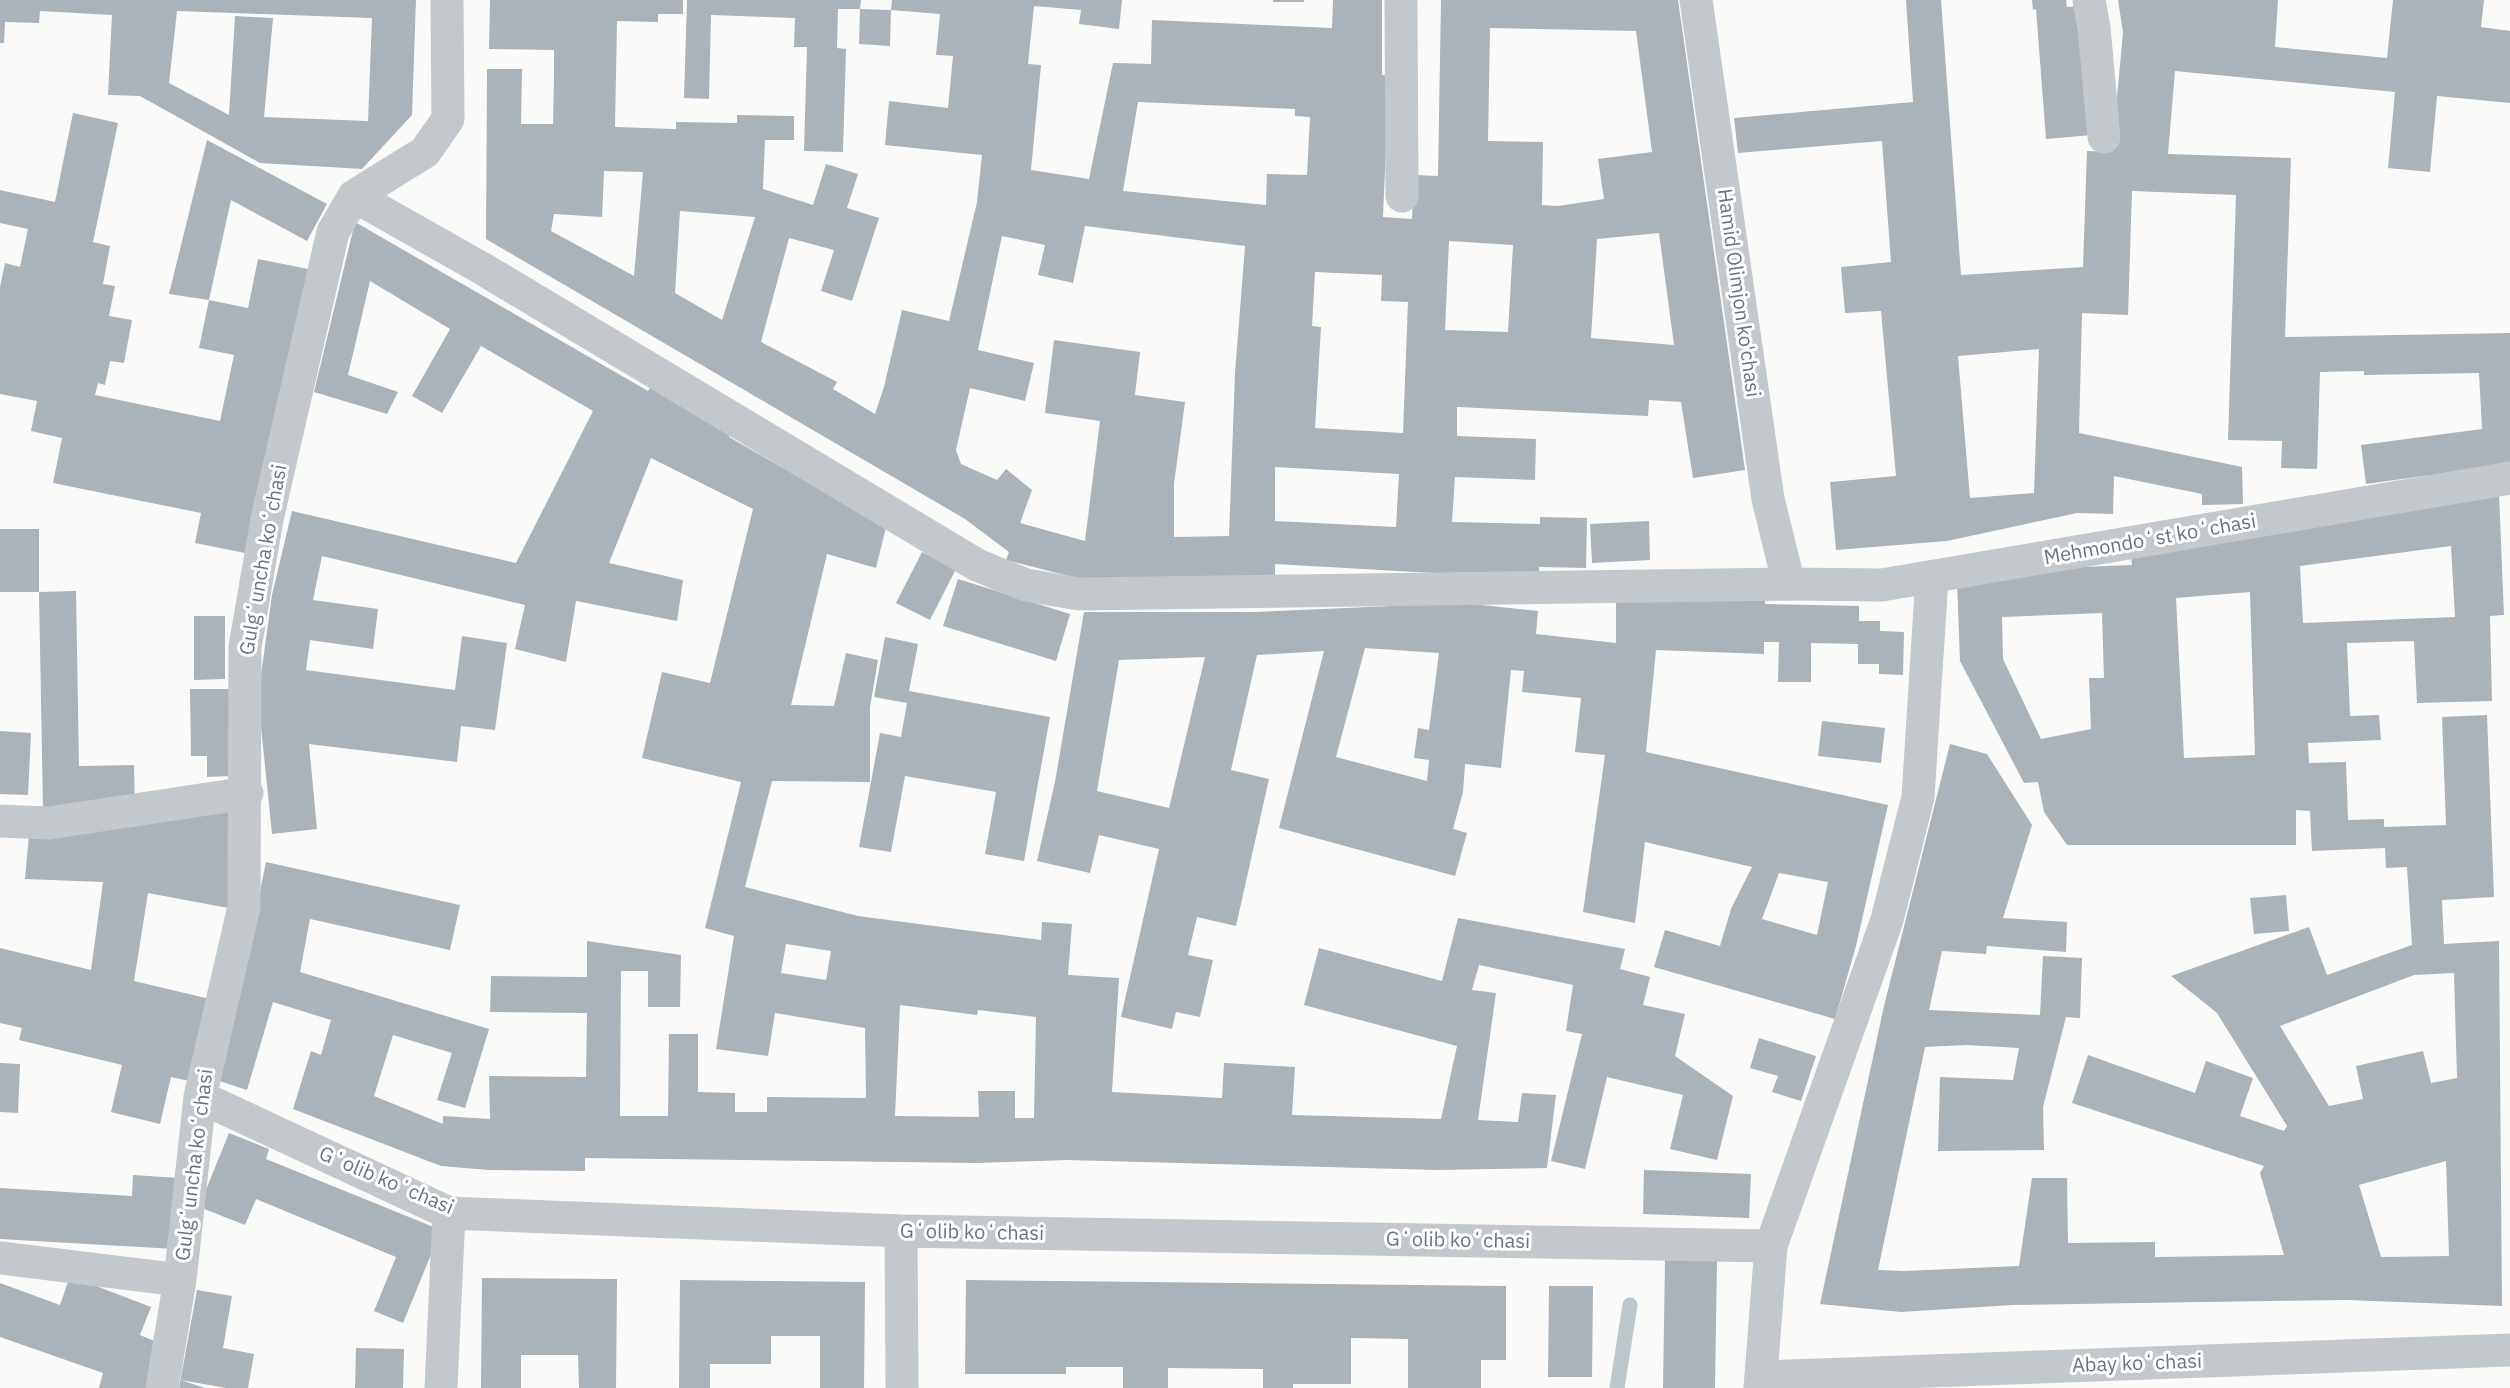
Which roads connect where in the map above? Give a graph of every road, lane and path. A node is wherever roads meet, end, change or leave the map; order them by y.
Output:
1 (447, 0) edge
2 (1401, 0) edge
3 (1696, 0) edge
4 (2089, 0) edge
5 (2104, 137) dead end
6 (354, 196) junction
7 (1402, 196) dead end
8 (2510, 478) edge
9 (1932, 577) junction
10 (1790, 584) junction
11 (247, 793) junction
12 (0, 821) edge
13 (200, 1097) junction
14 (449, 1213) junction
15 (901, 1232) junction
16 (1771, 1246) junction
17 (0, 1258) edge
18 (180, 1280) junction
19 (2510, 1350) edge
20 (1762, 1383) edge
21 (162, 1388) edge
22 (441, 1388) edge
23 (902, 1388) edge

1 - 6 street, Gulgʻuncha koʻchasi
2 - 7 street
3 - 10 street, Hamid Olimjon ko'chasi
4 - 5 street
6 - 10 street, Mehmondoʻst koʻchasi
6 - 11 street, Gulgʻuncha koʻchasi
8 - 9 street, Mehmondoʻst koʻchasi
9 - 10 street, Mehmondoʻst koʻchasi
9 - 16 street
11 - 12 street
11 - 13 street, Gulgʻuncha koʻchasi
13 - 14 street, Gʻolib koʻchasi
13 - 18 street, Gulgʻuncha koʻchasi
14 - 15 street, Gʻolib koʻchasi
14 - 22 street
15 - 16 street, Gʻolib koʻchasi
15 - 23 street
16 - 20 street
17 - 18 street
18 - 21 street, Gulgʻuncha koʻchasi
19 - 20 street, Abay koʻchasi

